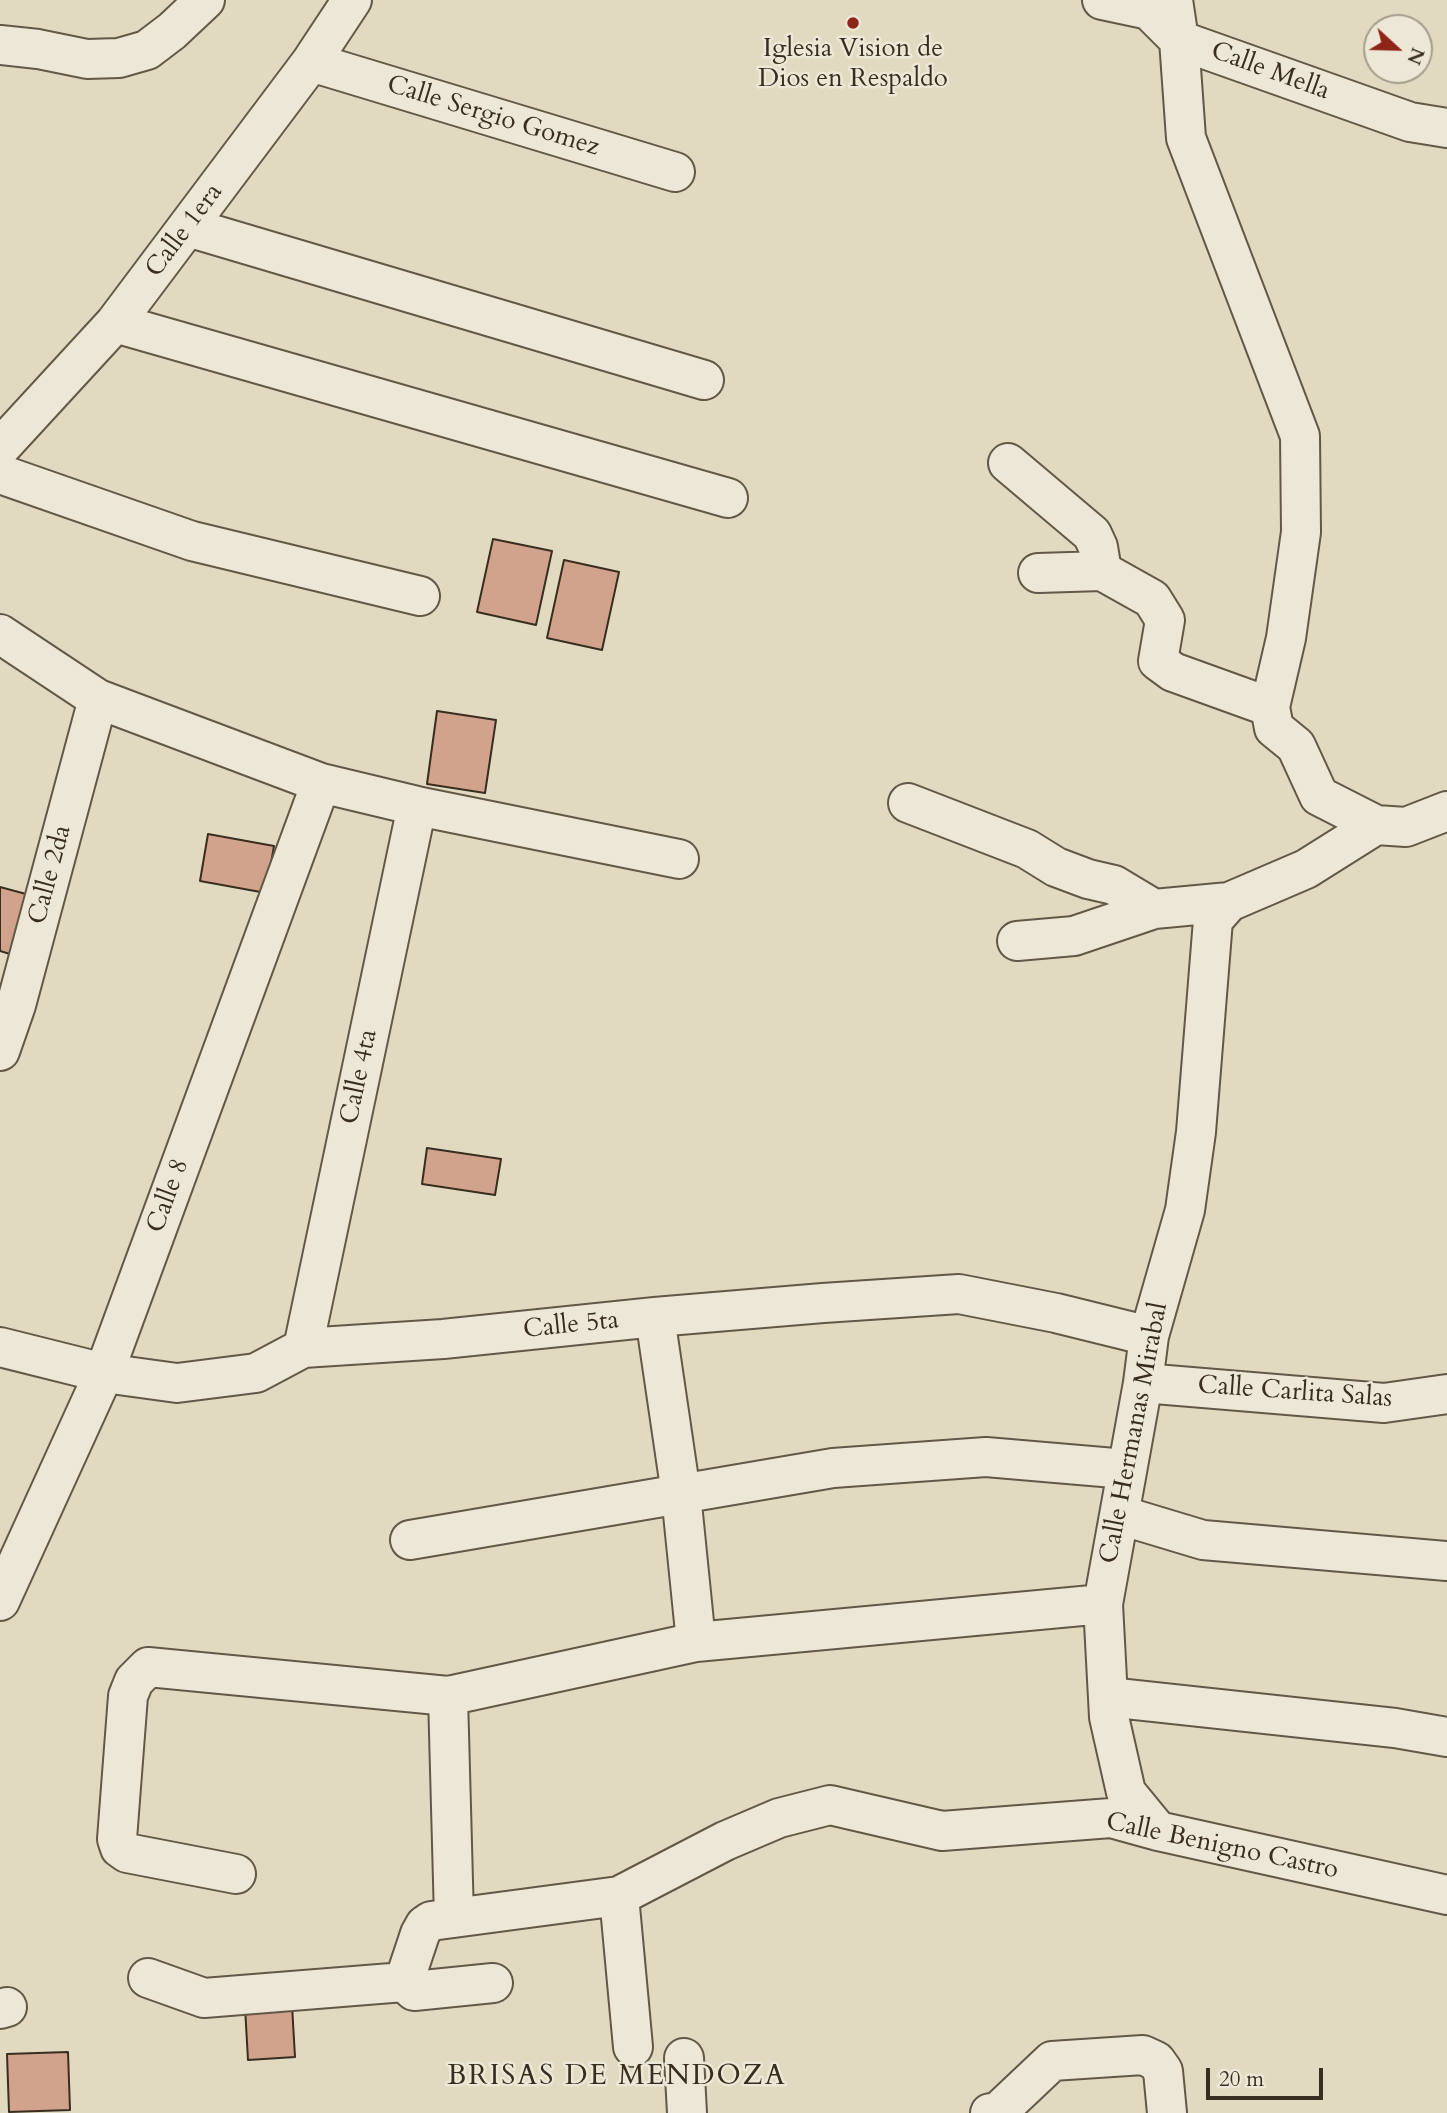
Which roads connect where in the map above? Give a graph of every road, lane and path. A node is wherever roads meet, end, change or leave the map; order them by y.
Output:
1 (205, 0) edge
2 (352, 0) edge
3 (1102, 0) edge
4 (1173, 0) edge
5 (1179, 40) junction
6 (0, 45) edge
7 (311, 62) junction
8 (1447, 128) edge
9 (675, 172) dead end
10 (188, 227) junction
11 (115, 323) junction
12 (704, 380) dead end
13 (2, 452) edge
14 (1008, 463) dead end
15 (728, 498) dead end
16 (1102, 571) junction
17 (1038, 573) dead end
18 (420, 596) dead end
19 (0, 634) edge
20 (98, 699) junction
21 (1270, 707) junction
22 (321, 783) junction
23 (908, 803) dead end
24 (417, 806) junction
25 (1447, 811) edge
26 (1376, 825) junction
27 (679, 859) dead end
28 (1229, 902) junction
29 (1154, 909) junction
30 (1017, 941) dead end
31 (0, 1051) edge
32 (655, 1317) junction
33 (1149, 1336) junction
34 (0, 1347) edge
35 (303, 1348) junction
36 (104, 1373) junction
37 (1143, 1383) junction
38 (1447, 1394) edge
39 (1126, 1469) junction
40 (681, 1494) junction
41 (1120, 1515) junction
42 (410, 1539) dead end
43 (1447, 1561) edge
44 (0, 1601) edge
45 (1103, 1604) junction
46 (696, 1642) junction
47 (448, 1696) junction
48 (1108, 1697) junction
49 (1447, 1737) edge
50 (1158, 1831) junction
51 (236, 1874) dead end
52 (1447, 1895) edge
53 (619, 1896) junction
54 (442, 1919) junction
55 (148, 1978) dead end
56 (404, 1982) junction
57 (493, 1983) dead end
58 (633, 2047) dead end
59 (684, 2058) dead end
60 (687, 2113) edge
61 (990, 2113) edge
62 (1167, 2113) edge

1 - 6 street
2 - 7 street, Calle 1era
3 - 5 street, Calle Mella
4 - 5 street
5 - 8 street, Calle Mella
5 - 21 street
7 - 9 street, Calle Sergio Gomez
7 - 10 street, Calle 1era
10 - 11 street, Calle 1era
10 - 12 street
11 - 13 street, Calle 1era
11 - 15 street
13 - 18 street
14 - 16 street
16 - 17 street
16 - 21 street
19 - 20 street
20 - 22 street
20 - 31 street, Calle 2da
21 - 26 street
22 - 24 street
22 - 36 street, Calle 8
23 - 29 street
24 - 27 street
24 - 35 street, Calle 4ta
25 - 26 street
26 - 28 street
28 - 29 street
28 - 33 street, Calle Hermanas Mirabal
29 - 30 street
32 - 33 street, Calle 5ta
32 - 35 street, Calle 5ta
32 - 40 street
33 - 37 street, Calle Hermanas Mirabal
34 - 36 street, Calle 5ta
35 - 36 street, Calle 5ta
36 - 44 street, Calle 8
37 - 38 street, Calle Carlita Salas
37 - 39 street, Calle Hermanas Mirabal
39 - 40 street
39 - 41 street, Calle Hermanas Mirabal
40 - 42 street
40 - 46 street
41 - 43 street
41 - 45 street, Calle Hermanas Mirabal
45 - 46 street
45 - 48 street, Calle Hermanas Mirabal
46 - 47 street
47 - 51 street
47 - 54 street
48 - 49 street
48 - 50 street, Calle Hermanas Mirabal
50 - 52 street, Calle Benigno Castro
50 - 53 street, Calle Benigno Castro
53 - 54 street, Calle Benigno Castro
53 - 58 street
54 - 56 street
55 - 56 street
56 - 57 street
59 - 60 street
61 - 62 street

